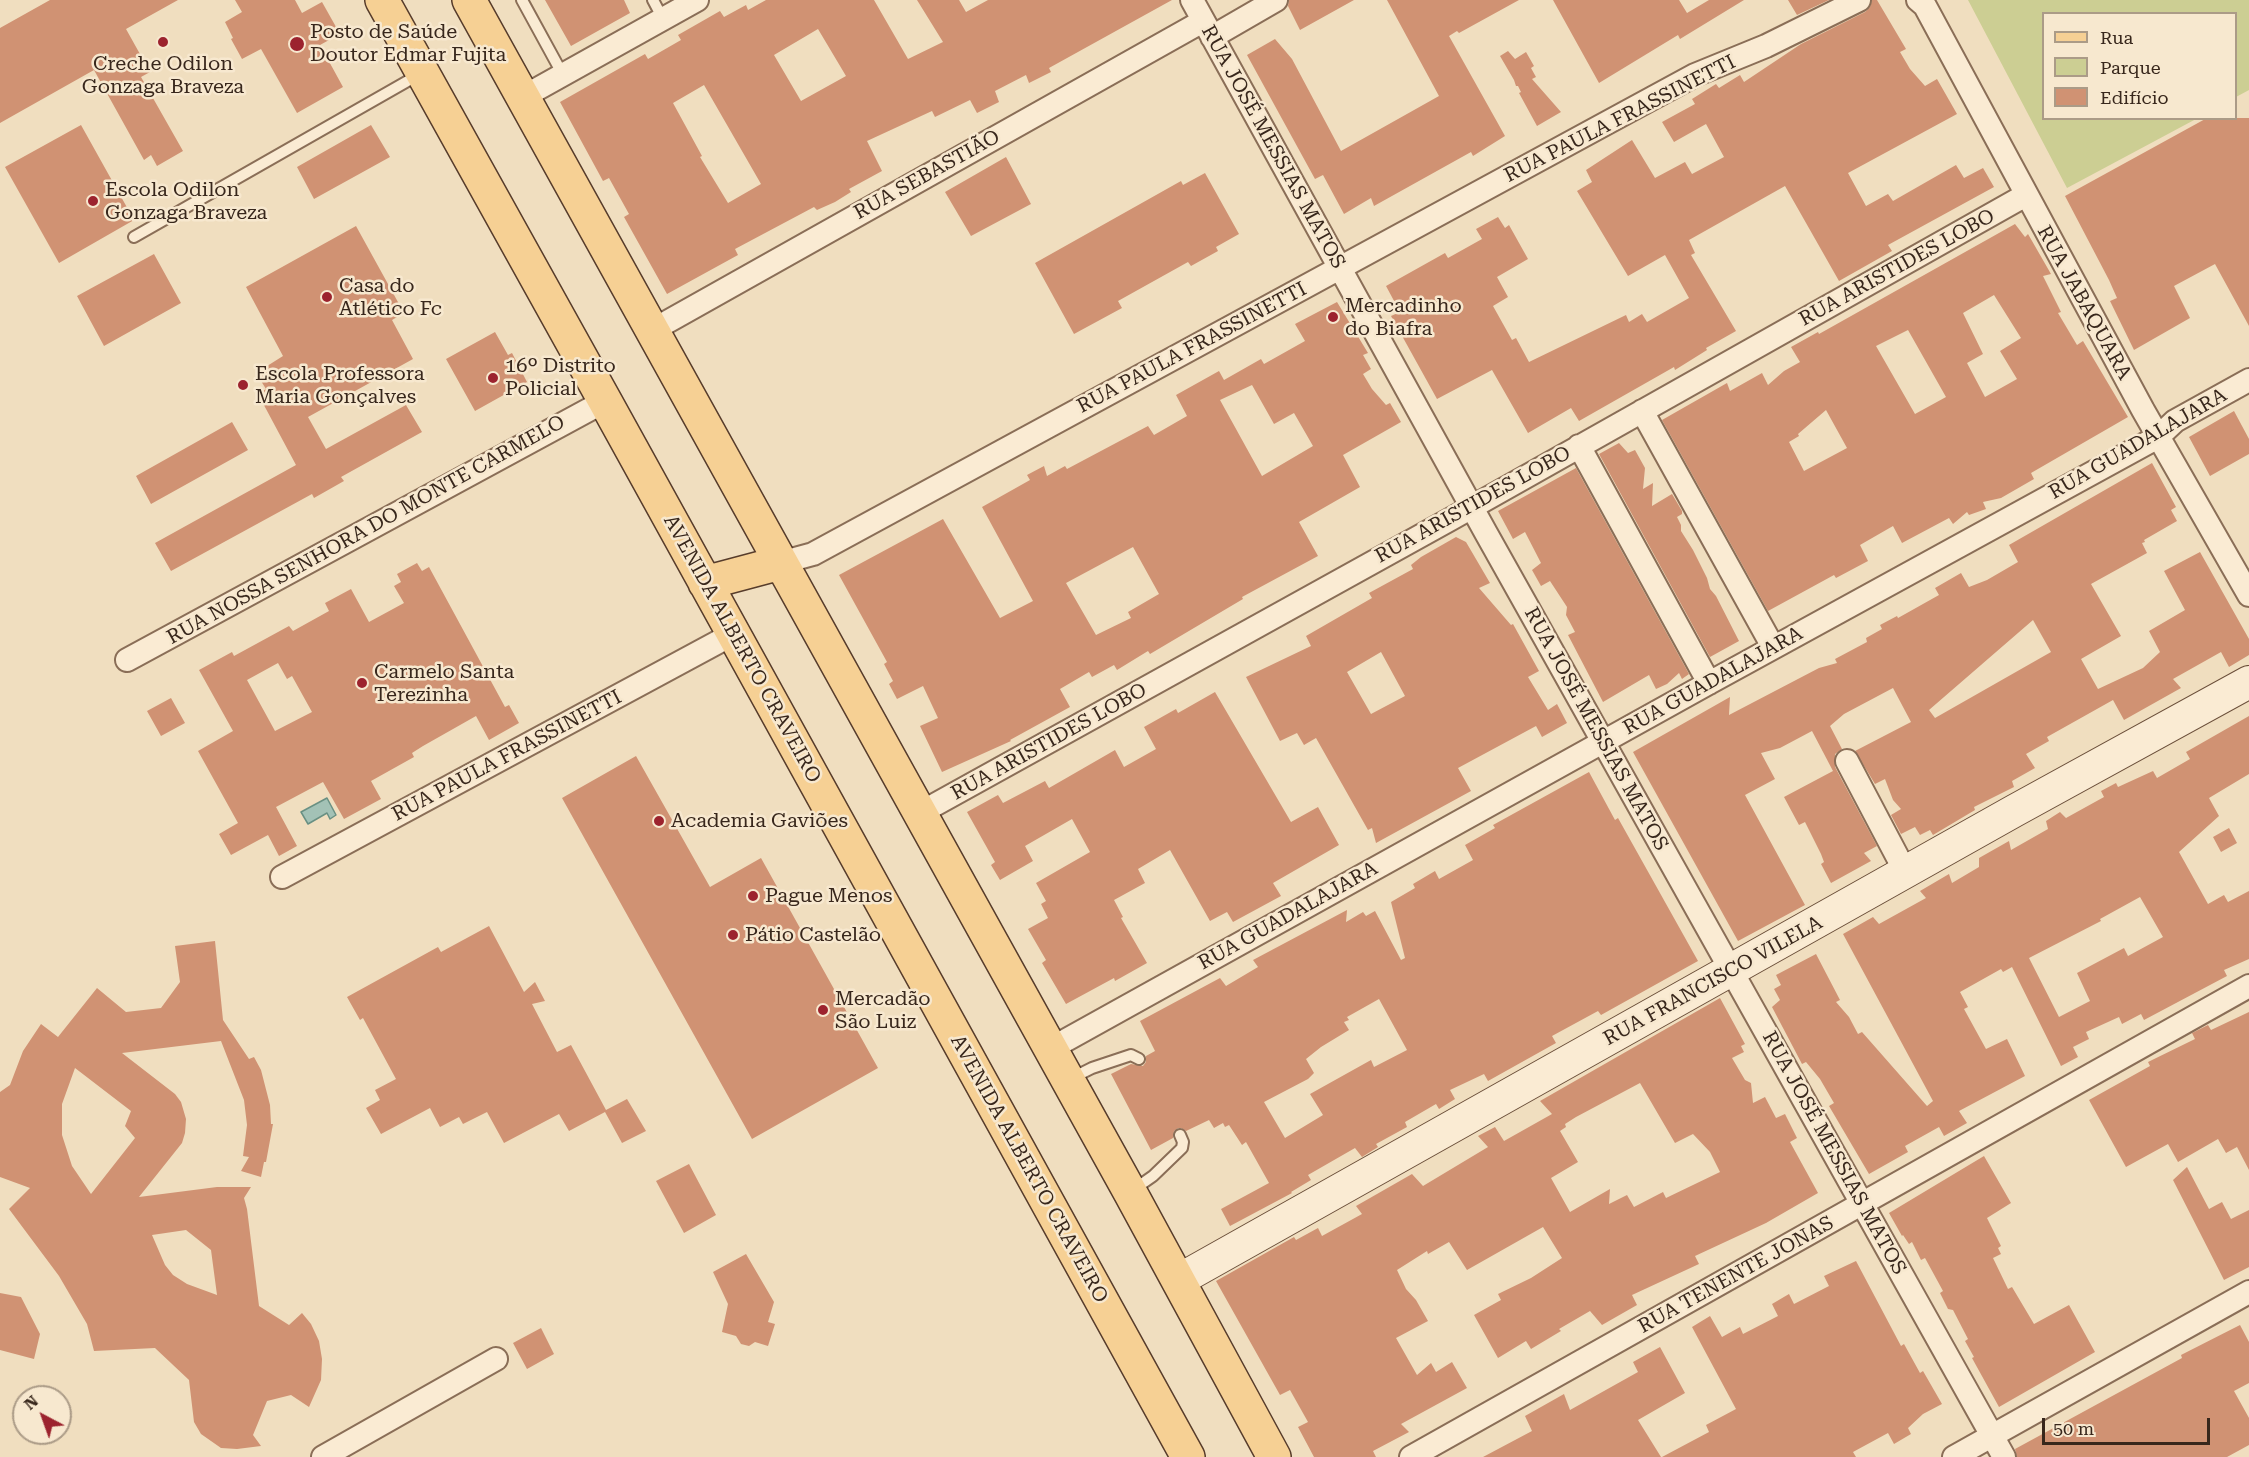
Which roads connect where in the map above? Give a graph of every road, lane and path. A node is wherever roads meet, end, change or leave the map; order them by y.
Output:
1 (382, 0) edge
2 (469, 0) edge
3 (522, 0) edge
4 (697, 0) edge
5 (1192, 0) edge
6 (1276, 0) edge
7 (1859, 0) edge
8 (1922, 3) edge
9 (658, 10) edge
10 (1208, 29) junction
11 (422, 72) junction
12 (563, 75) junction
13 (523, 97) junction
14 (2026, 195) junction
15 (134, 237) dead end
16 (1340, 268) junction
17 (651, 331) junction
18 (2249, 380) edge
19 (605, 401) junction
20 (1642, 411) junction
21 (2158, 437) junction
22 (1579, 446) junction
23 (1471, 507) junction
24 (780, 562) junction
25 (705, 583) junction
26 (2249, 595) edge
27 (733, 634) junction
28 (1773, 647) junction
29 (127, 660) dead end
30 (1709, 682) junction
31 (2249, 682) edge
32 (1603, 742) junction
33 (1847, 761) dead end
34 (920, 813) junction
35 (1906, 873) junction
36 (282, 877) dead end
37 (1732, 970) junction
38 (2249, 986) edge
39 (1050, 1049) junction
40 (1139, 1059) dead end
41 (1067, 1080) junction
42 (1180, 1135) dead end
43 (1130, 1192) junction
44 (1863, 1205) junction
45 (1179, 1280) junction
46 (2249, 1292) edge
47 (496, 1359) dead end
48 (1992, 1436) junction
49 (323, 1457) edge
50 (1188, 1457) edge
51 (1275, 1457) edge
52 (1411, 1457) edge
53 (1954, 1457) edge
54 (2004, 1457) edge

1 - 11 main road, AVENIDA ALBERTO CRAVEIRO
2 - 13 main road
3 - 12 lane
4 - 9 street
5 - 10 street, RUA JOSÉ MESSIAS MATOS
6 - 10 street, RUA SEBASTIÃO
7 - 16 street, RUA PAULA FRASSINETTI
8 - 14 street, RUA JABAQUARA
9 - 12 street
10 - 16 street, RUA JOSÉ MESSIAS MATOS
10 - 17 street, RUA SEBASTIÃO
11 - 15 lane
11 - 19 main road, AVENIDA ALBERTO CRAVEIRO
12 - 13 street
13 - 17 main road
14 - 20 street, RUA ARISTIDES LOBO
14 - 21 street, RUA JABAQUARA
16 - 23 street, RUA JOSÉ MESSIAS MATOS
16 - 24 street, RUA PAULA FRASSINETTI
17 - 24 main road
18 - 21 street, RUA GUADALAJARA
19 - 25 main road, AVENIDA ALBERTO CRAVEIRO
19 - 29 street, RUA NOSSA SENHORA DO MONTE CARMELO
20 - 22 street, RUA ARISTIDES LOBO
20 - 28 street
21 - 26 street, RUA JABAQUARA
21 - 28 street, RUA GUADALAJARA
22 - 23 street, RUA ARISTIDES LOBO
22 - 30 street
23 - 32 street, RUA JOSÉ MESSIAS MATOS
23 - 34 street, RUA ARISTIDES LOBO
24 - 25 main road
24 - 34 main road
25 - 27 main road, AVENIDA ALBERTO CRAVEIRO
27 - 36 street, RUA PAULA FRASSINETTI
27 - 50 main road, AVENIDA ALBERTO CRAVEIRO
28 - 30 street, RUA GUADALAJARA
30 - 32 street, RUA GUADALAJARA
31 - 35 street, RUA FRANCISCO VILELA
32 - 37 street, RUA JOSÉ MESSIAS MATOS
32 - 39 street, RUA GUADALAJARA
33 - 35 street
34 - 39 main road
35 - 37 street, RUA FRANCISCO VILELA
37 - 44 street, RUA JOSÉ MESSIAS MATOS
37 - 45 street, RUA FRANCISCO VILELA
38 - 44 street, RUA TENENTE JONAS
39 - 41 main road
40 - 41 lane
41 - 43 main road
42 - 43 lane
43 - 45 main road
44 - 48 street, RUA JOSÉ MESSIAS MATOS
44 - 52 street, RUA TENENTE JONAS
45 - 51 main road
46 - 48 street
47 - 49 street
48 - 53 street
48 - 54 street, RUA JOSÉ MESSIAS MATOS

